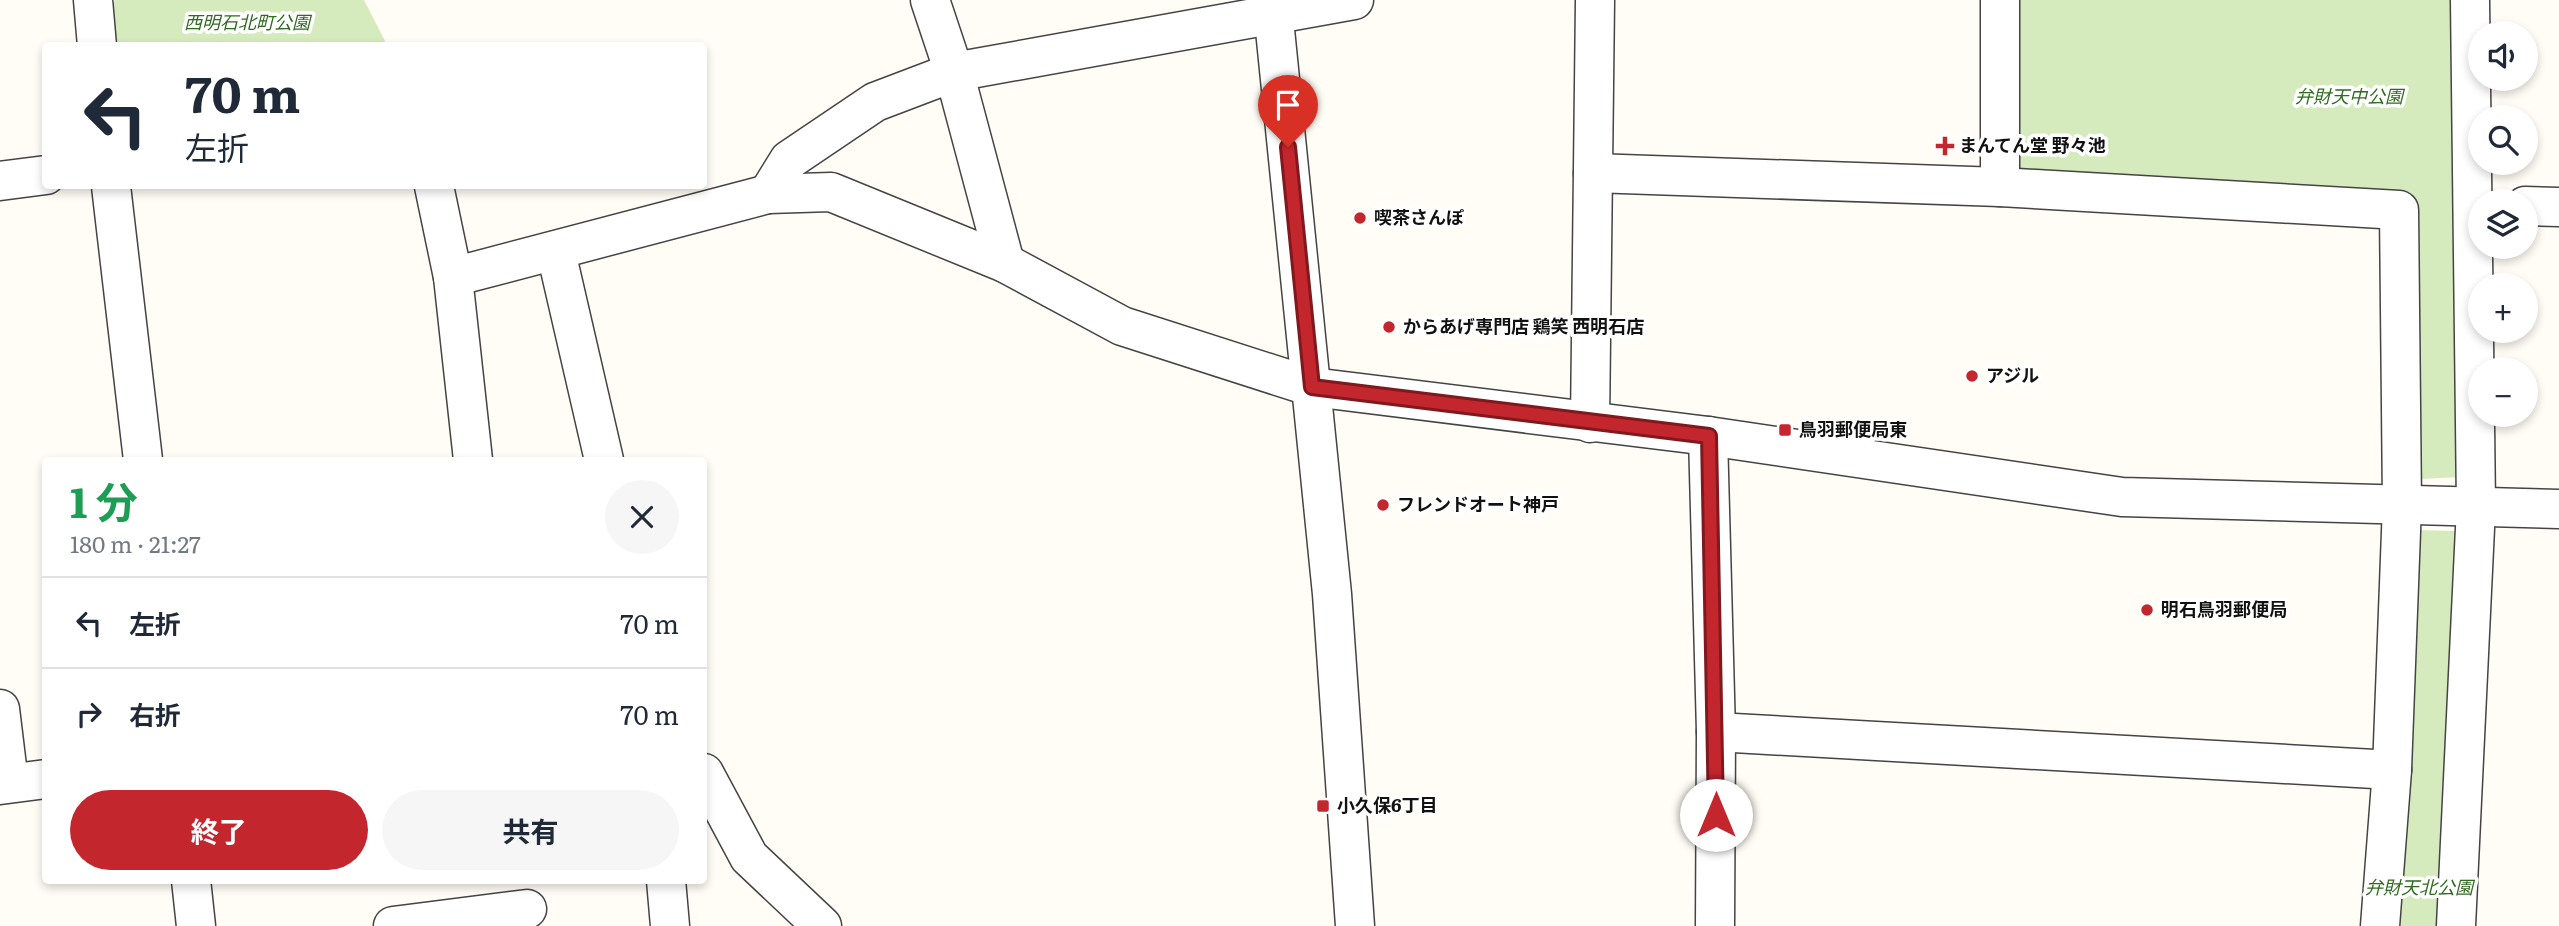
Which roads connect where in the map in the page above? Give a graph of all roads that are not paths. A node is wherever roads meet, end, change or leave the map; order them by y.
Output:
1 (93, 0) edge
2 (930, 0) edge
3 (1354, 0) edge
4 (1595, 0) edge
5 (2000, 0) edge
6 (2470, 0) edge
7 (1273, 7) edge
8 (97, 42) edge
9 (954, 72) junction
10 (1593, 173) junction
11 (42, 176) edge
12 (0, 181) edge
13 (2000, 187) junction
14 (111, 189) edge
15 (435, 189) edge
16 (2476, 189) edge
17 (768, 194) junction
18 (2538, 206) edge
19 (2559, 207) edge
20 (556, 252) junction
21 (2477, 259) edge
22 (1005, 262) junction
23 (453, 277) junction
24 (1312, 387) junction
25 (1590, 423) junction
26 (1709, 436) junction
27 (144, 457) edge
28 (475, 457) edge
29 (603, 457) edge
30 (2402, 505) junction
31 (2476, 507) junction
32 (2559, 509) edge
33 (0, 709) edge
34 (1716, 732) junction
35 (2392, 770) junction
36 (707, 779) edge
37 (18, 782) edge
38 (191, 884) edge
39 (666, 884) edge
40 (526, 905) edge
41 (196, 926) edge
42 (393, 926) edge
43 (670, 926) edge
44 (822, 926) edge
45 (1355, 926) edge
46 (1715, 926) edge
47 (2379, 926) edge
48 (2456, 926) edge

1 - 8 street
2 - 9 street
3 - 7 street
4 - 10 street
5 - 13 street
6 - 16 street
7 - 9 street
7 - 24 street
9 - 17 street
9 - 22 street
10 - 13 street
10 - 25 street
11 - 12 street
13 - 30 street
14 - 27 street
15 - 23 street
17 - 20 street
17 - 22 street
18 - 19 street
20 - 23 street
20 - 29 street
21 - 31 street
22 - 24 street
23 - 28 street
24 - 25 street
24 - 45 street
25 - 26 street
26 - 30 street
26 - 34 street
30 - 31 street
30 - 35 street
31 - 32 street
31 - 48 street
33 - 37 street
34 - 35 street
34 - 46 street
35 - 47 street
36 - 44 street
38 - 41 street
39 - 43 street
40 - 42 street

